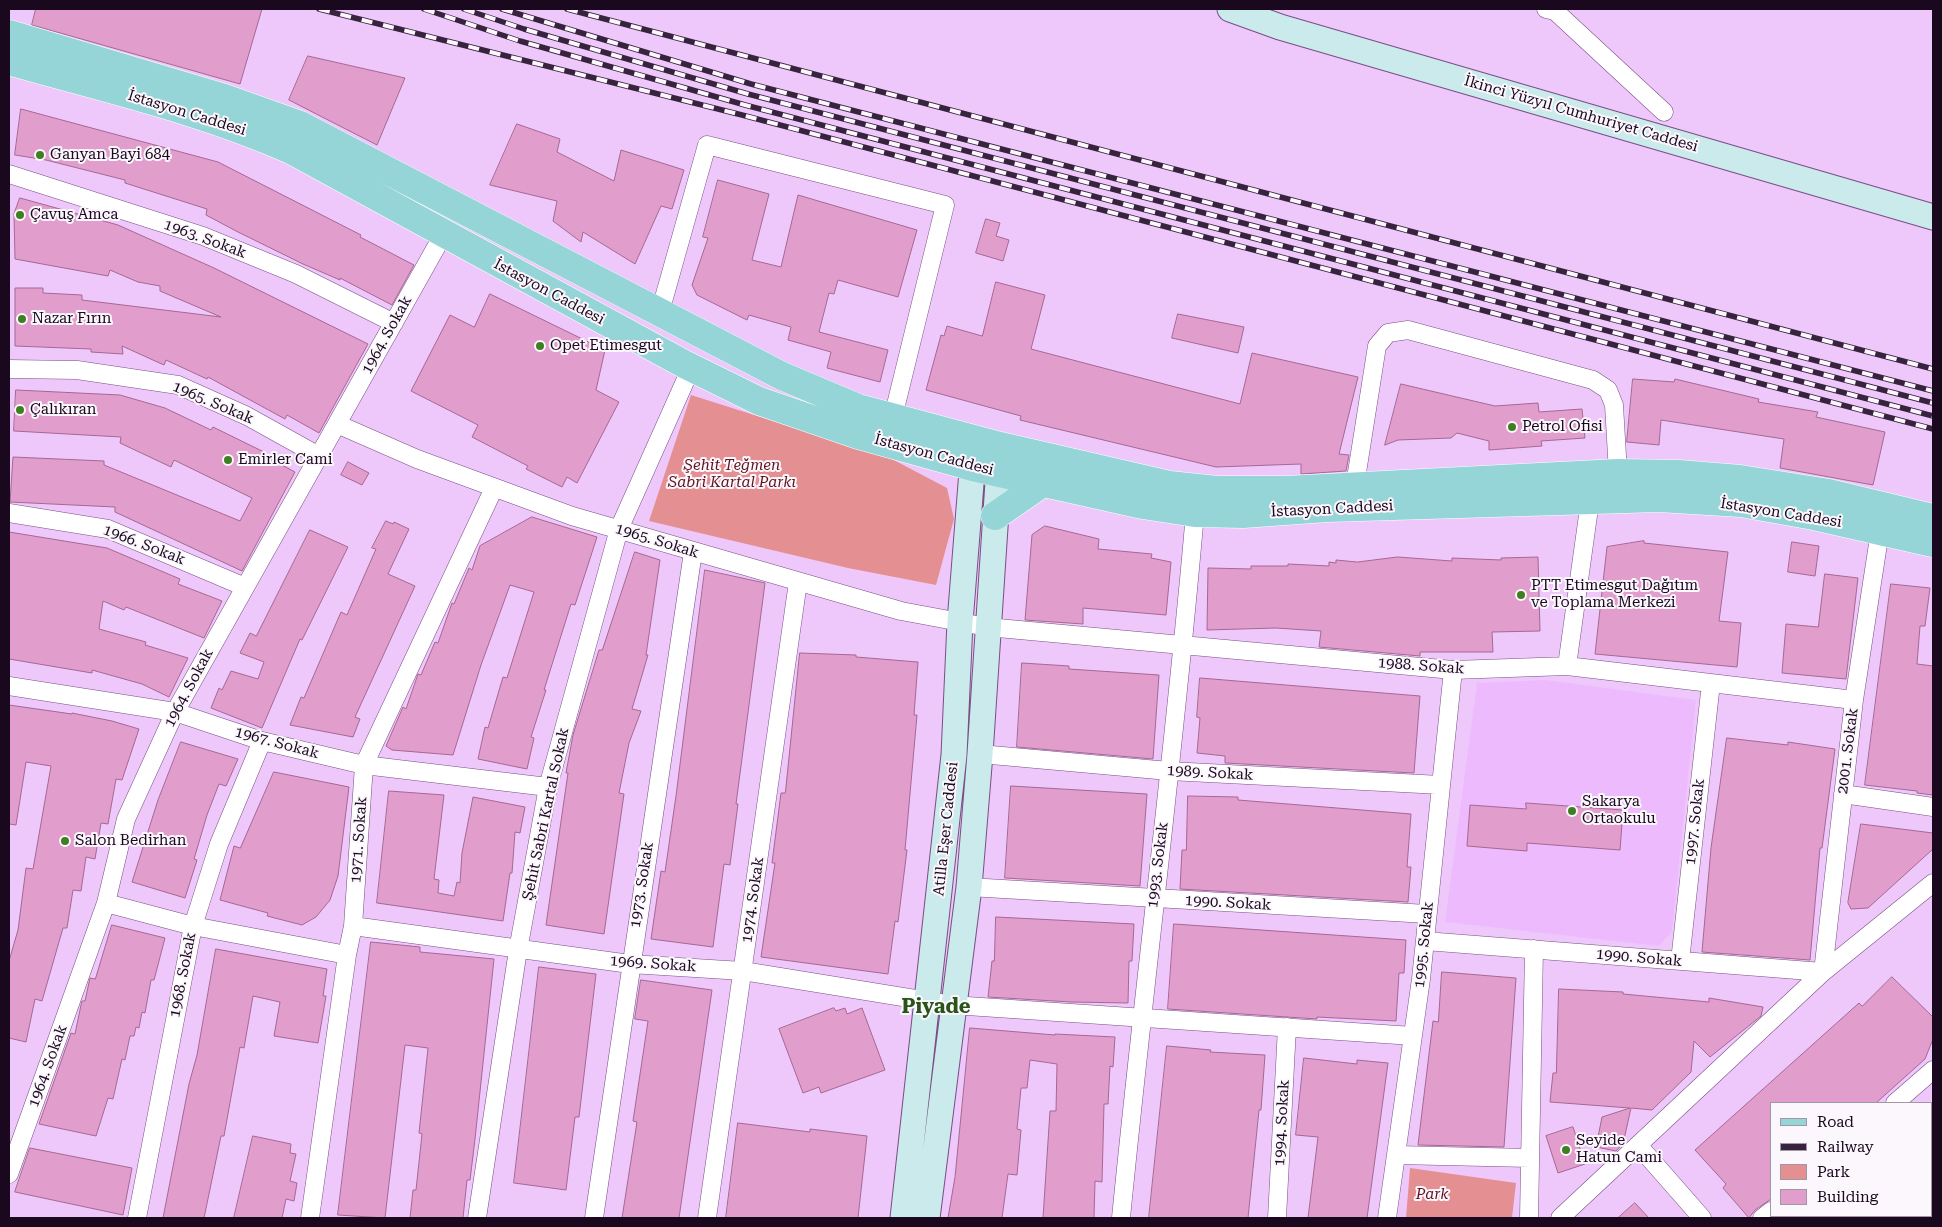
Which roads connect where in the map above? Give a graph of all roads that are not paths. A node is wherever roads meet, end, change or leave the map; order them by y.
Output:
1 (1230, 9) edge
2 (1546, 9) edge
3 (9, 34) edge
4 (9, 61) edge
5 (1664, 112) dead end
6 (9, 174) edge
7 (1933, 217) edge
8 (443, 235) junction
9 (660, 312) junction
10 (394, 323) junction
11 (691, 368) junction
12 (9, 369) edge
13 (893, 417) junction
14 (337, 424) junction
15 (987, 442) junction
16 (319, 456) junction
17 (985, 470) junction
18 (1618, 473) junction
19 (1044, 482) junction
20 (1355, 486) junction
21 (494, 488) junction
22 (1590, 501) junction
23 (1195, 513) junction
24 (9, 514) edge
25 (995, 516) junction
26 (1933, 518) edge
27 (619, 529) junction
28 (1880, 531) junction
29 (1933, 543) edge
30 (693, 552) junction
31 (798, 582) junction
32 (245, 587) junction
33 (960, 622) junction
34 (987, 627) junction
35 (1184, 646) junction
36 (1567, 666) junction
37 (1453, 670) junction
38 (1711, 683) junction
39 (9, 686) edge
40 (1854, 700) junction
41 (175, 712) junction
42 (262, 741) junction
43 (980, 754) junction
44 (364, 765) junction
45 (1169, 771) junction
46 (1441, 785) junction
47 (548, 787) junction
48 (1843, 794) junction
49 (1933, 807) edge
50 (1933, 883) edge
51 (969, 887) junction
52 (1154, 898) junction
53 (106, 903) junction
54 (1426, 914) junction
55 (193, 926) junction
56 (353, 926) junction
57 (1425, 941) junction
58 (1534, 949) junction
59 (518, 950) junction
60 (347, 955) junction
61 (1680, 961) junction
62 (630, 964) junction
63 (743, 971) junction
64 (1823, 972) junction
65 (927, 1001) junction
66 (952, 1005) junction
67 (1141, 1018) junction
68 (1287, 1027) junction
69 (1413, 1036) junction
70 (1933, 1070) edge
71 (1896, 1102) edge
72 (1638, 1145) junction
73 (1396, 1155) junction
74 (1530, 1158) junction
75 (9, 1174) edge
76 (1933, 1202) edge
77 (137, 1218) edge
78 (310, 1218) edge
79 (477, 1218) edge
80 (594, 1218) edge
81 (707, 1218) edge
82 (903, 1218) edge
83 (928, 1218) edge
84 (1121, 1218) edge
85 (1277, 1218) edge
86 (1387, 1218) edge
87 (1529, 1218) edge
88 (1560, 1218) edge
89 (1702, 1218) edge
90 (1932, 1218) edge

1 - 7 main road, İkinci Yüzyıl Cumhuriyet Caddesi
2 - 5 street
3 - 9 main road, İstasyon Caddesi
4 - 8 main road, İstasyon Caddesi
6 - 10 street, 1963. Sokak
8 - 10 street, 1964. Sokak
8 - 11 main road, İstasyon Caddesi
9 - 13 main road, İstasyon Caddesi
9 - 13 street
10 - 14 street, 1964. Sokak
11 - 17 main road, İstasyon Caddesi
11 - 27 street, Şehit Sabri Kartal Sokak
12 - 16 street, 1965. Sokak
13 - 15 main road, İstasyon Caddesi
14 - 16 street, 1964. Sokak
14 - 21 street, 1965. Sokak
15 - 17 main road, Atilla Eşer Caddesi
15 - 20 main road, İstasyon Caddesi
16 - 32 street, 1964. Sokak
17 - 19 main road, İstasyon Caddesi
17 - 25 main road, Atilla Eşer Caddesi
17 - 33 main road, Atilla Eşer Caddesi
18 - 20 main road, İstasyon Caddesi
18 - 20 street
18 - 26 main road, İstasyon Caddesi
19 - 23 main road, İstasyon Caddesi
19 - 25 main road
21 - 27 street, 1965. Sokak
21 - 44 street, 1971. Sokak
22 - 23 main road, İstasyon Caddesi
22 - 28 main road, İstasyon Caddesi
22 - 36 street
23 - 35 street, 1993. Sokak
24 - 32 street, 1966. Sokak
25 - 34 main road, Atilla Eşer Caddesi
27 - 30 street, 1965. Sokak
27 - 47 street, Şehit Sabri Kartal Sokak
28 - 29 main road, İstasyon Caddesi
28 - 40 street, 2001. Sokak
30 - 31 street, 1965. Sokak
30 - 62 street, 1973. Sokak
31 - 33 street, 1965. Sokak
31 - 63 street, 1974. Sokak
32 - 41 street, 1964. Sokak
33 - 34 street, 1965. Sokak
33 - 65 main road, Atilla Eşer Caddesi
34 - 35 street, 1988. Sokak
34 - 43 main road, Atilla Eşer Caddesi
35 - 37 street, 1988. Sokak
35 - 45 street, 1993. Sokak
36 - 37 street, 1988. Sokak
36 - 38 street, 1988. Sokak
37 - 46 street, 1995. Sokak
38 - 40 street, 1988. Sokak
38 - 61 street, 1997. Sokak
39 - 41 street, 1967. Sokak
40 - 48 street, 2001. Sokak
41 - 42 street, 1967. Sokak
41 - 53 street, 1964. Sokak
42 - 44 street, 1967. Sokak
42 - 55 street, 1968. Sokak
43 - 45 street, 1989. Sokak
43 - 51 main road, Atilla Eşer Caddesi
44 - 47 street, 1967. Sokak
44 - 56 street, 1971. Sokak
45 - 46 street, 1989. Sokak
45 - 52 street, 1993. Sokak
46 - 54 street, 1995. Sokak
47 - 59 street, Şehit Sabri Kartal Sokak
48 - 49 street
48 - 64 street, 2001. Sokak
50 - 64 street
51 - 52 street, 1990. Sokak
51 - 66 main road, Atilla Eşer Caddesi
52 - 54 street, 1990. Sokak
52 - 67 street, 1993. Sokak
53 - 55 street
53 - 75 street, 1964. Sokak
54 - 57 street, 1995. Sokak
55 - 60 street
55 - 77 street, 1968. Sokak
56 - 59 street, 1969. Sokak
56 - 60 street, 1971. Sokak
57 - 58 street, 1990. Sokak
57 - 69 street, 1995. Sokak
58 - 61 street, 1990. Sokak
58 - 74 street
59 - 62 street, 1969. Sokak
59 - 79 street, Şehit Sabri Kartal Sokak
60 - 78 street, 1971. Sokak
61 - 64 street, 1990. Sokak
62 - 63 street, 1969. Sokak
62 - 80 street, 1973. Sokak
63 - 65 street, 1969. Sokak
63 - 81 street, 1974. Sokak
64 - 72 street
65 - 66 street, 1969. Sokak
65 - 82 main road, Atilla Eşer Caddesi
66 - 67 street, 1969. Sokak
66 - 83 main road, Atilla Eşer Caddesi
67 - 68 street, 1969. Sokak
67 - 84 street, 1993. Sokak
68 - 69 street, 1969. Sokak
68 - 85 street, 1994. Sokak
69 - 73 street, 1995. Sokak
70 - 71 street
72 - 88 street
72 - 89 street
73 - 74 street
73 - 86 street, 1995. Sokak
74 - 87 street
76 - 90 main road

